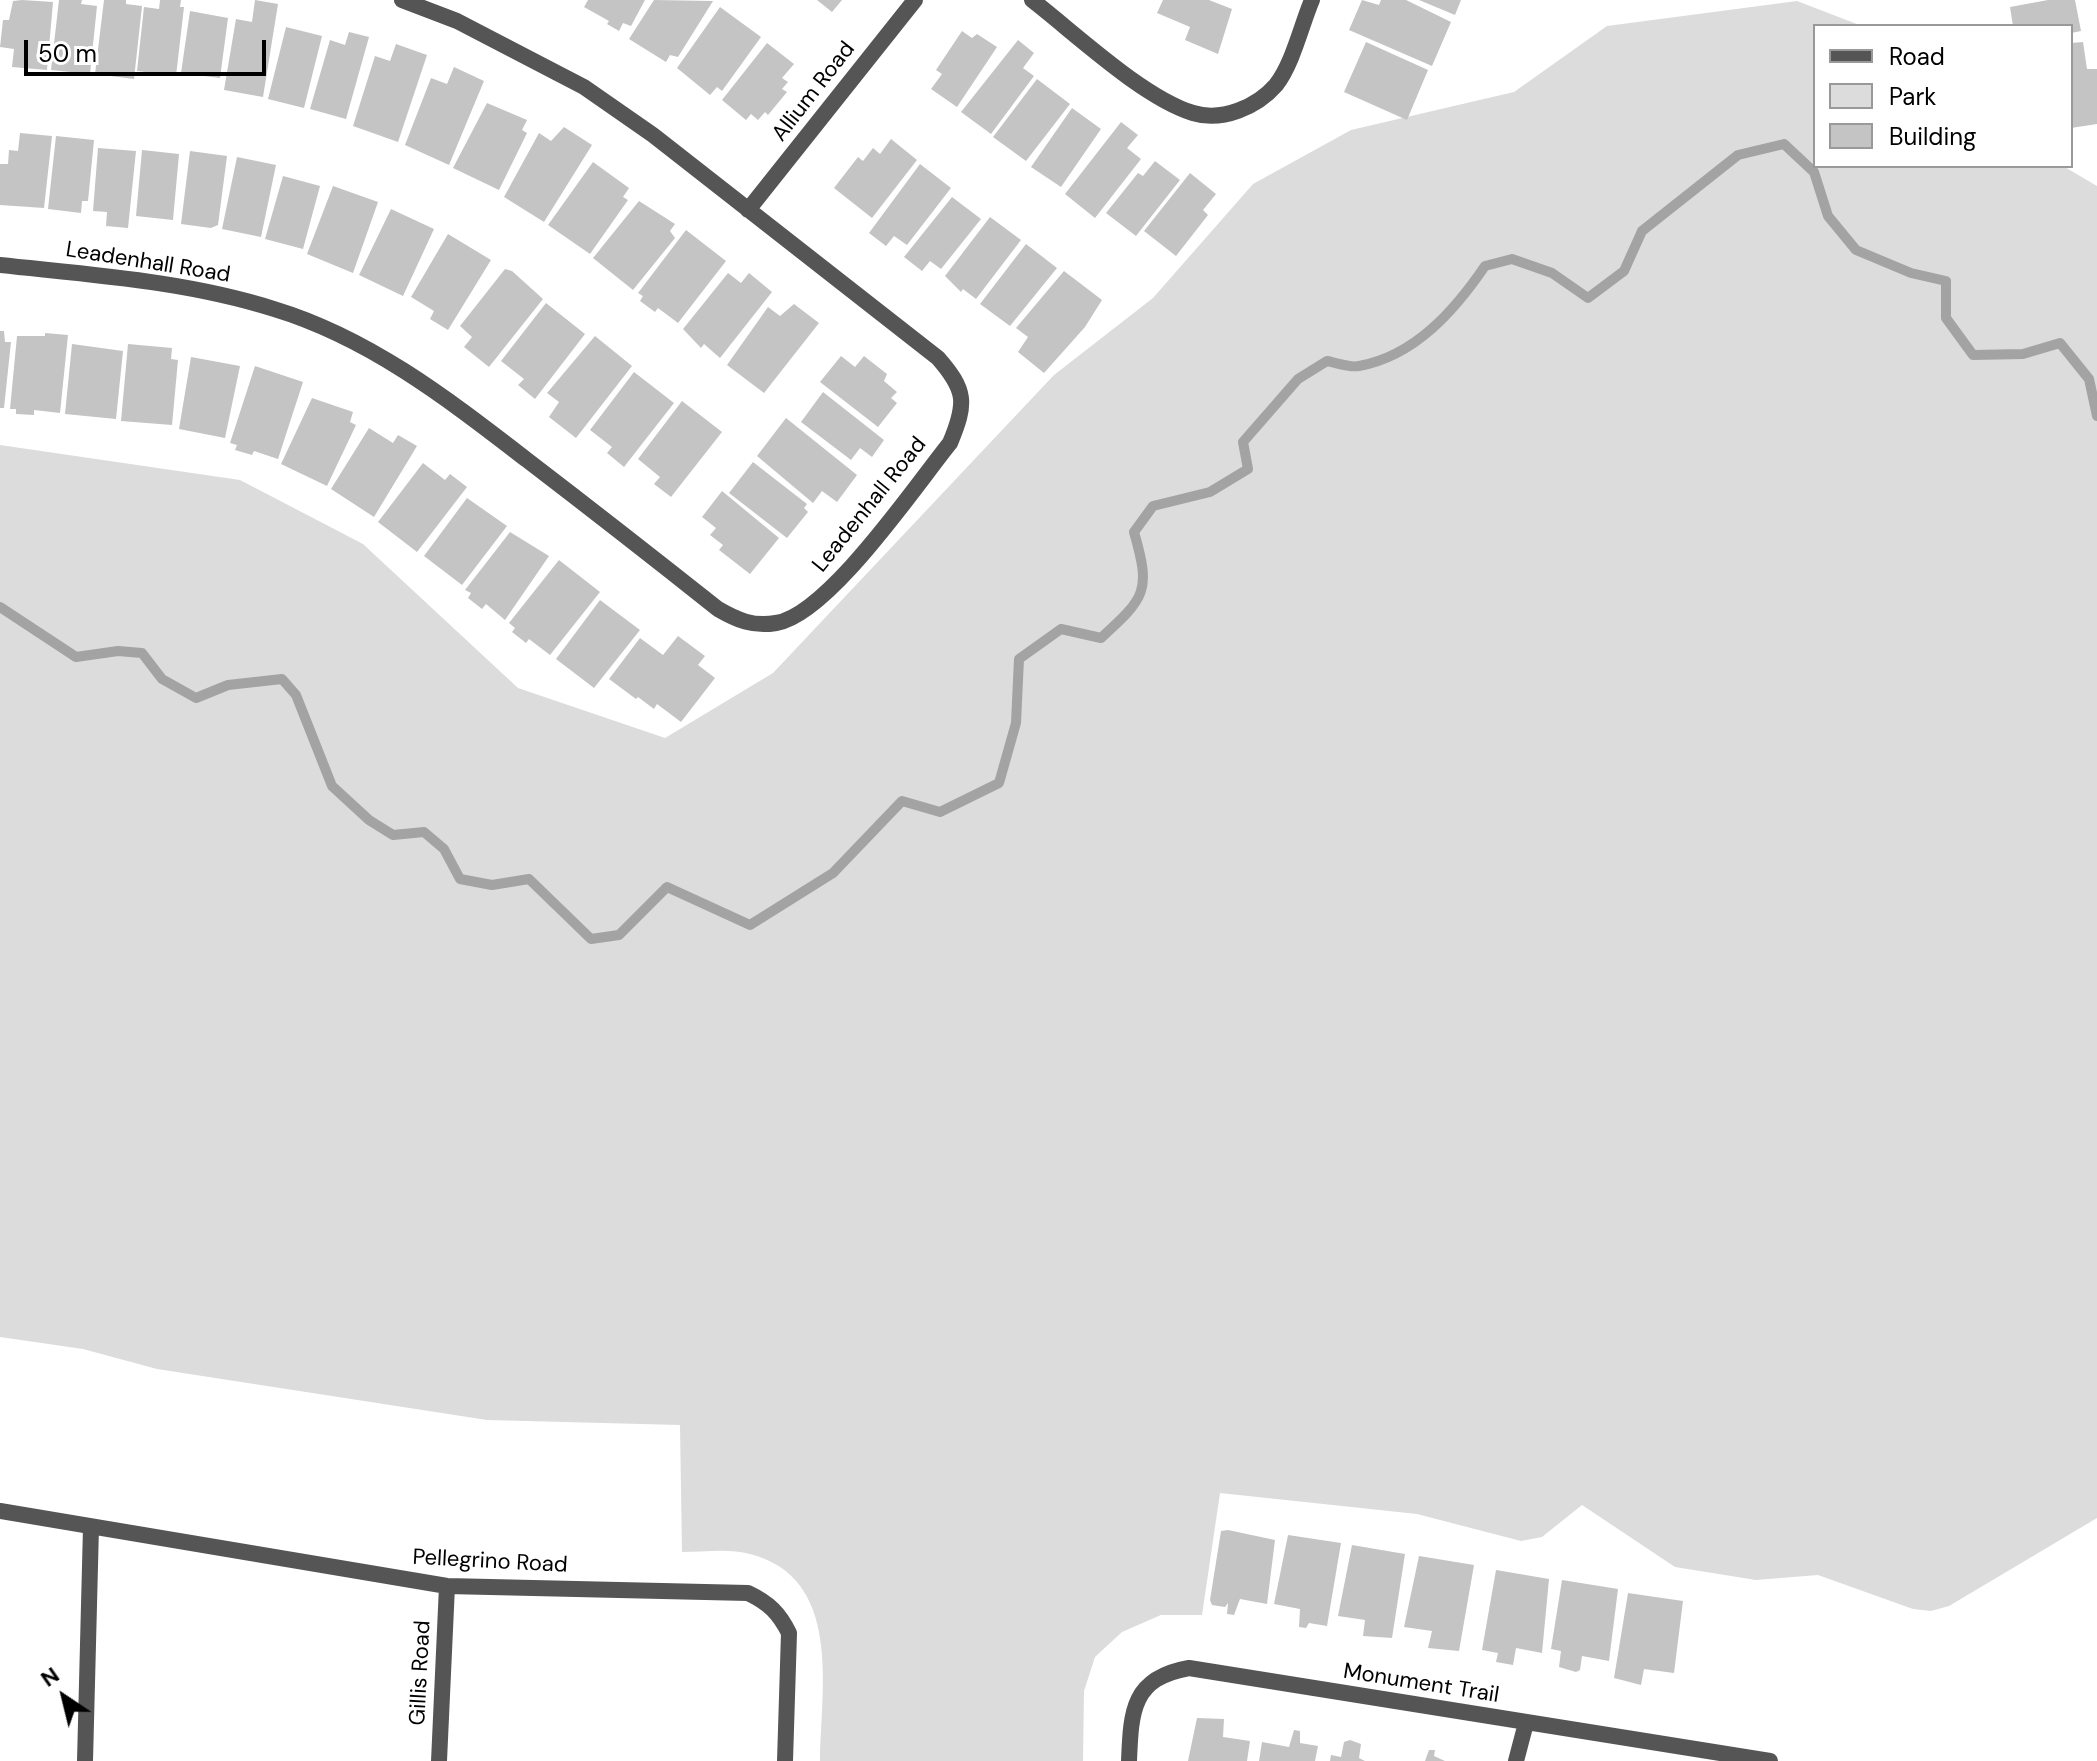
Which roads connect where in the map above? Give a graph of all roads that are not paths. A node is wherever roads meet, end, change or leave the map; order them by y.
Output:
1 (402, 0) edge
2 (915, 0) edge
3 (1032, 0) edge
4 (1312, 0) edge
5 (748, 210) junction
6 (0, 265) edge
7 (0, 1511) edge
8 (91, 1527) junction
9 (447, 1586) junction
10 (1526, 1723) junction
11 (85, 1761) edge
12 (439, 1761) edge
13 (785, 1761) edge
14 (1129, 1761) edge
15 (1516, 1761) edge
16 (1770, 1761) edge

1 - 5 street, Leadenhall Road
2 - 5 street, Allium Road
3 - 4 street
5 - 6 street, Leadenhall Road
7 - 8 street, Pellegrino Road
8 - 9 street, Pellegrino Road
8 - 11 street
9 - 12 street, Gillis Road
9 - 13 street, Pellegrino Road
10 - 14 street, Monument Trail
10 - 15 street
10 - 16 street, Monument Trail

